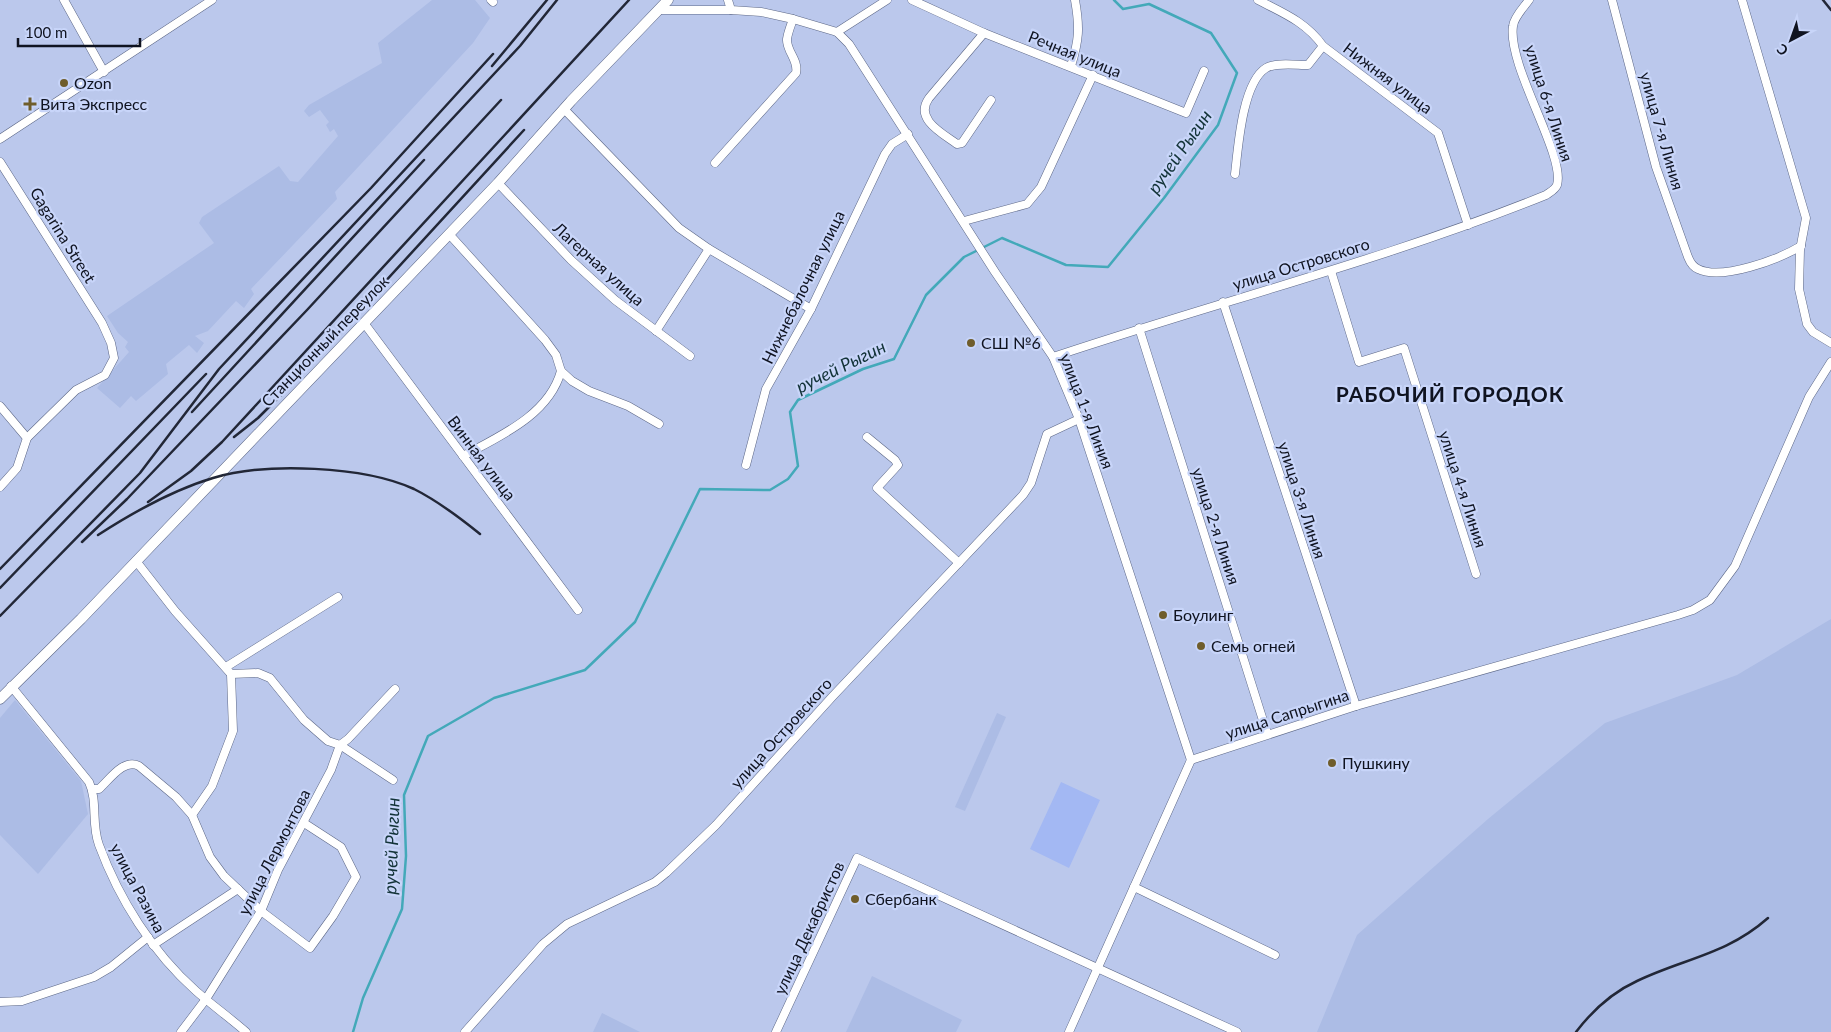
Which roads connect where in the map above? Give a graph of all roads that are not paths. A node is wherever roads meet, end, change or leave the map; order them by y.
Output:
1 (64, 0) edge
2 (212, 0) edge
3 (668, 0) edge
4 (728, 0) edge
5 (887, 0) edge
6 (912, 0) edge
7 (1075, 0) edge
8 (1258, 0) edge
9 (1529, 0) edge
10 (1612, 0) edge
11 (1742, 0) edge
12 (659, 10) junction
13 (731, 10) junction
14 (793, 19) junction
15 (837, 32) junction
16 (984, 33) junction
17 (1323, 46) junction
18 (1071, 66) junction
19 (1204, 71) dead end
20 (104, 72) junction
21 (1093, 75) junction
22 (991, 100) dead end
23 (564, 109) junction
24 (908, 134) junction
25 (0, 139) edge
26 (0, 162) edge
27 (716, 163) dead end
28 (1236, 174) dead end
29 (498, 184) junction
30 (1554, 190) joint
31 (964, 221) junction
32 (1468, 224) junction
33 (449, 234) junction
34 (1801, 246) junction
35 (709, 249) junction
36 (1331, 271) junction
37 (1222, 302) junction
38 (811, 310) junction
39 (364, 323) junction
40 (1139, 328) junction
41 (656, 332) junction
42 (1831, 344) edge
43 (690, 356) dead end
44 (1053, 357) junction
45 (1831, 362) edge
46 (561, 371) junction
47 (0, 406) edge
48 (1079, 419) junction
49 (659, 424) dead end
50 (867, 437) dead end
51 (27, 438) junction
52 (463, 456) junction
53 (746, 465) dead end
54 (0, 487) edge
55 (136, 561) junction
56 (959, 563) junction
57 (1476, 574) dead end
58 (338, 597) dead end
59 (578, 610) dead end
60 (226, 667) junction
61 (232, 674) junction
62 (12, 686) junction
63 (395, 689) dead end
64 (0, 699) edge
65 (1356, 706) junction
66 (1267, 733) junction
67 (340, 745) junction
68 (1191, 760) junction
69 (393, 780) dead end
70 (92, 789) junction
71 (192, 815) junction
72 (304, 823) junction
73 (1134, 887) junction
74 (238, 889) junction
75 (262, 911) junction
76 (148, 937) junction
77 (153, 945) junction
78 (1275, 955) dead end
79 (1098, 968) junction
80 (206, 998) junction
81 (0, 1002) edge
82 (181, 1032) edge
83 (246, 1032) edge
84 (465, 1032) edge
85 (776, 1032) edge
86 (1069, 1032) edge
87 (1237, 1032) edge

1 - 20 street
2 - 20 street
3 - 12 main road, Станционный переулок
4 - 13 street
5 - 15 street
6 - 16 street, Речная улица
7 - 18 street
8 - 17 street, Нижняя улица
9 - 30 street, улица 6-я Линия
10 - 34 street, улица 7-я Линия
11 - 34 street
12 - 13 street
12 - 23 main road, Станционный переулок
13 - 14 street
14 - 15 street
14 - 27 street
15 - 24 street, улица 1-я Линия
16 - 18 street, Речная улица
16 - 22 street
17 - 28 street, Нижняя улица
17 - 32 street, Нижняя улица
18 - 21 street, Речная улица
19 - 21 street, Речная улица
20 - 25 street
21 - 31 street
23 - 29 main road, Станционный переулок
23 - 35 street
24 - 31 street, улица 1-я Линия
24 - 38 street, Нижнебалочная улица
26 - 51 street, Gagarina Street
29 - 33 main road, Станционный переулок
29 - 41 street, Лагерная улица
30 - 32 street, улица Островского
31 - 44 street, улица 1-я Линия
32 - 36 street, улица Островского
33 - 39 main road, Станционный переулок
33 - 46 street
34 - 42 street
35 - 38 street
35 - 41 street
36 - 37 street, улица Островского
36 - 57 street, улица 4-я Линия
37 - 40 street, улица Островского
37 - 65 street, улица 3-я Линия
38 - 53 street, Нижнебалочная улица
39 - 52 street, Винная улица
39 - 55 main road, Станционный переулок
40 - 44 street, улица Островского
40 - 66 street, улица 2-я Линия
41 - 43 street, Лагерная улица
44 - 48 street, улица 1-я Линия
45 - 65 street, улица Сапрыгина
46 - 49 street
46 - 52 street
47 - 51 street
48 - 56 street, улица Островского
48 - 68 street, улица 1-я Линия
50 - 56 street
51 - 54 street
52 - 59 street, Винная улица
55 - 60 street
55 - 62 main road, Станционный переулок
56 - 84 street, улица Островского
58 - 60 street
60 - 61 street
61 - 67 street
61 - 71 street
62 - 64 main road, Станционный переулок
62 - 70 street
63 - 67 street, улица Лермонтова
65 - 66 street, улица Сапрыгина
66 - 68 street, улица Сапрыгина
67 - 69 street
67 - 72 street, улица Лермонтова
68 - 73 street
70 - 71 street
70 - 76 street, улица Разина
71 - 74 street
72 - 75 street, улица Лермонтова
72 - 75 street
73 - 78 street
73 - 79 street
74 - 75 street
74 - 77 street
75 - 80 street, улица Лермонтова
76 - 77 street, улица Разина
76 - 81 street
77 - 80 street, улица Разина
79 - 85 street, улица Декабристов
79 - 86 street
79 - 87 street
80 - 82 street, улица Лермонтова
80 - 83 street, улица Разина

